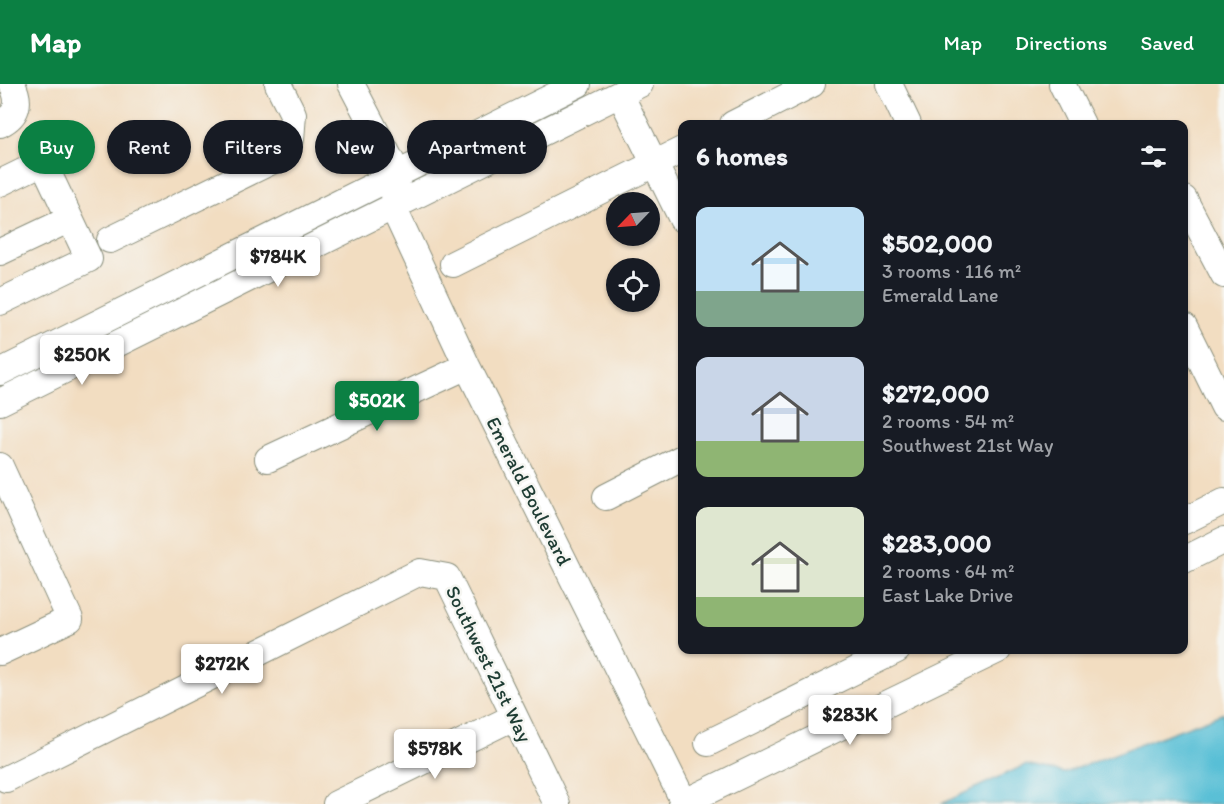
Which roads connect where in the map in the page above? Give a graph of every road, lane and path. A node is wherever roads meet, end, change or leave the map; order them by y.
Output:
1 (12, 84) edge
2 (278, 84) edge
3 (351, 84) edge
4 (578, 84) edge
5 (812, 84) edge
6 (889, 84) edge
7 (1062, 84) edge
8 (630, 89) edge
9 (741, 120) edge
10 (906, 120) edge
11 (1080, 120) edge
12 (0, 124) edge
13 (678, 152) edge
14 (655, 164) junction
15 (399, 174) junction
16 (0, 183) edge
17 (1188, 206) edge
18 (393, 207) junction
19 (678, 211) edge
20 (70, 219) junction
21 (110, 240) dead end
22 (0, 252) edge
23 (453, 264) dead end
24 (1224, 274) edge
25 (0, 302) edge
26 (1188, 334) edge
27 (466, 366) junction
28 (0, 372) edge
29 (0, 402) edge
30 (1224, 407) edge
31 (268, 459) dead end
32 (678, 460) edge
33 (0, 466) edge
34 (606, 497) dead end
35 (1224, 501) edge
36 (1188, 519) edge
37 (1224, 540) edge
38 (1188, 558) edge
39 (0, 651) edge
40 (889, 654) edge
41 (990, 654) edge
42 (514, 717) junction
43 (708, 743) dead end
44 (6, 779) dead end
45 (683, 803) edge
46 (336, 804) edge
47 (557, 804) edge

1 - 12 street
2 - 21 street
3 - 15 street
4 - 15 street
5 - 9 street
6 - 10 street
7 - 11 street
8 - 14 street
8 - 18 street
13 - 14 street
14 - 19 street
14 - 23 street
15 - 18 street
15 - 28 street
16 - 20 street
17 - 24 street
18 - 27 street, Emerald Boulevard
18 - 29 street
20 - 22 street
20 - 25 street
26 - 30 street
27 - 31 street
27 - 45 street, Emerald Boulevard
32 - 34 street
33 - 39 street
35 - 36 street
37 - 38 street
40 - 43 street
41 - 45 street
42 - 44 street, Southwest 21st Way
42 - 46 street
42 - 47 street, Southwest 21st Way

